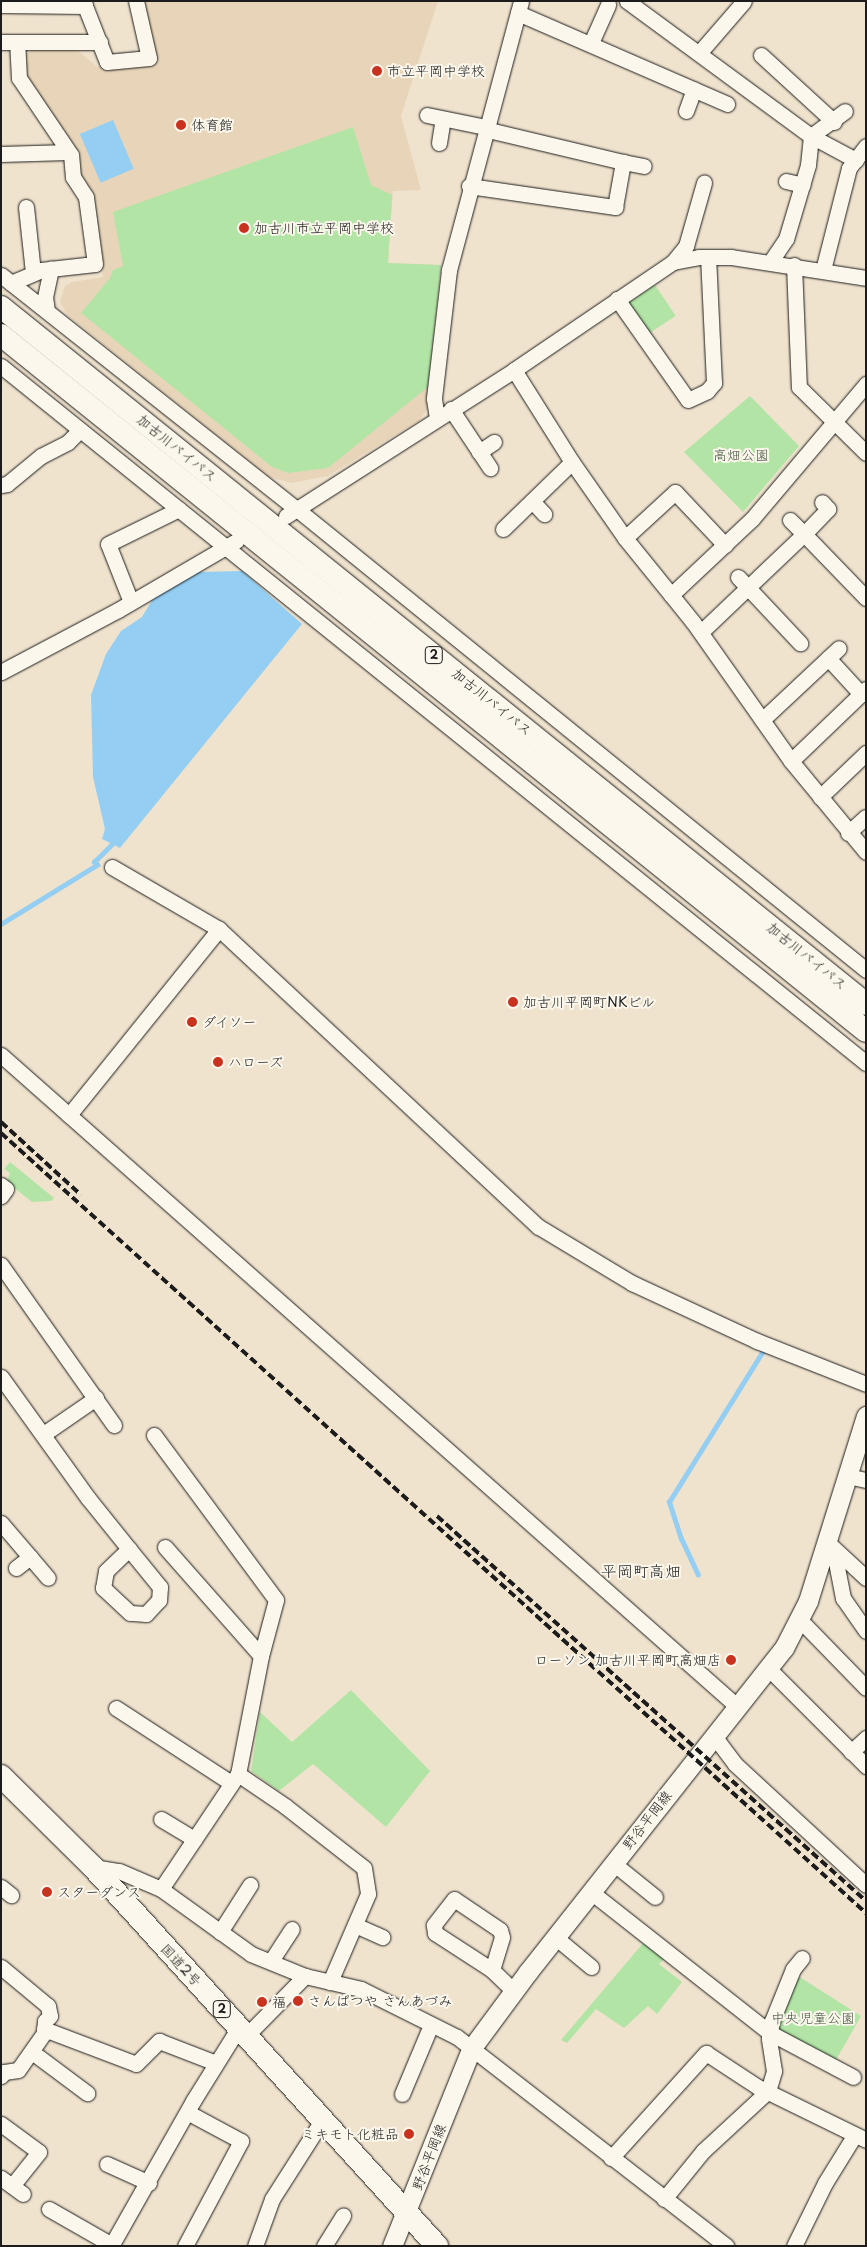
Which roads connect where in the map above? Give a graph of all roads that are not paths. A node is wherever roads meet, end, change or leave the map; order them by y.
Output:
1 (136, 1) edge
2 (627, 1) edge
3 (1, 4) edge
4 (85, 4) edge
5 (608, 5) dead end
6 (735, 5) edge
7 (520, 7) edge
8 (1, 42) edge
9 (17, 42) junction
10 (100, 42) junction
11 (591, 43) junction
12 (700, 52) junction
13 (761, 55) dead end
14 (694, 89) junction
15 (728, 104) dead end
16 (686, 111) dead end
17 (427, 115) dead end
18 (443, 118) junction
19 (485, 128) junction
20 (811, 136) junction
21 (439, 143) dead end
22 (68, 152) junction
23 (1, 154) edge
24 (862, 154) edge
25 (623, 162) junction
26 (644, 166) dead end
27 (786, 181) dead end
28 (704, 183) dead end
29 (803, 185) junction
30 (469, 186) junction
31 (26, 207) dead end
32 (708, 257) junction
33 (772, 261) junction
34 (673, 262) junction
35 (794, 265) junction
36 (51, 269) junction
37 (823, 270) junction
38 (33, 272) junction
39 (866, 278) edge
40 (6, 279) edge
41 (617, 299) junction
42 (1, 307) edge
43 (47, 311) junction
44 (1, 335) edge
45 (1, 366) edge
46 (514, 370) junction
47 (866, 384) edge
48 (451, 409) junction
49 (437, 418) junction
50 (835, 421) junction
51 (80, 430) junction
52 (494, 442) dead end
53 (479, 452) junction
54 (866, 453) edge
55 (572, 462) junction
56 (490, 468) dead end
57 (1, 485) edge
58 (532, 501) junction
59 (822, 502) dead end
60 (179, 510) junction
61 (292, 513) junction
62 (544, 514) dead end
63 (790, 520) dead end
64 (503, 529) dead end
65 (804, 534) junction
66 (625, 538) junction
67 (231, 544) junction
68 (725, 545) junction
69 (743, 582) junction
70 (671, 595) junction
71 (866, 598) edge
72 (132, 602) junction
73 (701, 632) junction
74 (800, 643) dead end
75 (839, 648) dead end
76 (828, 658) junction
77 (1, 672) edge
78 (863, 692) edge
79 (762, 720) junction
80 (866, 753) edge
81 (791, 761) junction
82 (820, 797) junction
83 (866, 817) edge
84 (848, 833) junction
85 (866, 852) edge
86 (112, 868) dead end
87 (219, 929) junction
88 (866, 970) edge
89 (866, 1004) edge
90 (866, 1031) edge
91 (1, 1055) edge
92 (866, 1063) edge
93 (69, 1115) junction
94 (1, 1186) edge
95 (1, 1196) edge
96 (1, 1264) edge
97 (1, 1377) edge
98 (866, 1384) edge
99 (96, 1398) junction
100 (866, 1416) edge
101 (114, 1425) dead end
102 (45, 1433) junction
103 (154, 1435) dead end
104 (857, 1478) edge
105 (1, 1524) edge
106 (827, 1542) junction
107 (165, 1547) dead end
108 (129, 1549) dead end
109 (30, 1557) junction
110 (16, 1568) dead end
111 (48, 1578) dead end
112 (866, 1578) edge
113 (799, 1619) junction
114 (866, 1631) edge
115 (261, 1656) junction
116 (768, 1668) junction
117 (866, 1688) edge
118 (738, 1707) junction
119 (116, 1708) dead end
120 (714, 1736) junction
121 (866, 1738) edge
122 (851, 1752) junction
123 (866, 1766) edge
124 (1, 1776) edge
125 (235, 1779) junction
126 (161, 1819) dead end
127 (194, 1840) junction
128 (613, 1863) junction
129 (93, 1867) junction
130 (250, 1885) dead end
131 (866, 1885) edge
132 (161, 1889) junction
133 (591, 1892) junction
134 (655, 1897) dead end
135 (355, 1925) junction
136 (292, 1929) dead end
137 (220, 1932) junction
138 (382, 1936) dead end
139 (555, 1937) junction
140 (802, 1958) dead end
141 (271, 1961) junction
142 (1, 1967) edge
143 (591, 1967) dead end
144 (492, 1970) junction
145 (305, 1976) junction
146 (330, 1982) junction
147 (514, 1991) junction
148 (431, 2025) junction
149 (44, 2030) junction
150 (243, 2031) junction
151 (770, 2033) junction
152 (471, 2049) junction
153 (32, 2052) junction
154 (216, 2063) junction
155 (2, 2070) edge
156 (853, 2077) dead end
157 (768, 2092) junction
158 (86, 2093) dead end
159 (402, 2094) dead end
160 (186, 2112) junction
161 (323, 2120) junction
162 (1, 2124) edge
163 (860, 2138) edge
164 (612, 2158) junction
165 (107, 2164) dead end
166 (149, 2183) junction
167 (12, 2186) edge
168 (664, 2198) junction
169 (49, 2209) dead end
170 (406, 2214) junction
171 (343, 2215) dead end
172 (112, 2245) edge
173 (724, 2245) edge
174 (185, 2246) edge
175 (255, 2246) edge
176 (324, 2246) edge
177 (392, 2246) edge
178 (437, 2246) edge
179 (794, 2246) edge

1 - 10 street
2 - 12 street
3 - 4 street
4 - 10 street
5 - 11 street
6 - 12 street
7 - 11 street
7 - 19 street
8 - 9 street
9 - 10 street
9 - 22 street
11 - 14 street
12 - 20 street
13 - 20 street
14 - 15 street
14 - 16 street
17 - 18 street
18 - 19 street
18 - 21 street
19 - 25 street
19 - 30 street
20 - 24 street
20 - 29 street
22 - 23 street
22 - 36 street
24 - 37 street
25 - 26 street
25 - 30 street
27 - 29 street
28 - 34 street
29 - 33 street
30 - 49 street
31 - 38 street
32 - 33 street
32 - 34 street
32 - 41 street
33 - 35 street
34 - 41 street
35 - 37 street
35 - 50 street
36 - 38 street
36 - 43 street
37 - 39 street
38 - 40 street
40 - 43 street
41 - 46 street
42 - 89 highway, 加古川バイパス / 2
43 - 61 street
44 - 90 highway, 加古川バイパス / 2
45 - 51 street
46 - 48 street
46 - 55 street
47 - 50 street
48 - 49 street
48 - 53 street
49 - 61 street
50 - 54 street
50 - 68 street
51 - 57 street
51 - 60 street
52 - 53 street
53 - 56 street
55 - 58 street
55 - 66 street
58 - 62 street
58 - 64 street
59 - 65 street
60 - 67 street
60 - 72 street
61 - 88 street
63 - 65 street
65 - 69 street
65 - 71 street
66 - 68 street
66 - 70 street
67 - 72 street
67 - 92 street
68 - 70 street
69 - 73 street
69 - 74 street
70 - 73 street
72 - 77 street
73 - 79 street
75 - 76 street
76 - 78 street
76 - 79 street
78 - 81 street
79 - 81 street
80 - 82 street
81 - 82 street
82 - 84 street
83 - 84 street
84 - 85 street
86 - 87 street
87 - 93 street
87 - 98 street
91 - 93 street
93 - 118 street
94 - 95 street
96 - 99 street
97 - 102 street
99 - 101 street
99 - 102 street
100 - 104 main road, 野谷平岡線
102 - 108 street
103 - 115 street
104 - 106 main road, 野谷平岡線
105 - 109 street
106 - 112 street
106 - 113 main road, 野谷平岡線
106 - 114 street
107 - 115 street
109 - 110 street
109 - 111 street
113 - 116 main road, 野谷平岡線
113 - 117 street
115 - 125 street
116 - 118 main road, 野谷平岡線
116 - 122 street
118 - 120 main road, 野谷平岡線
119 - 125 street
120 - 128 main road, 野谷平岡線
120 - 131 street
121 - 122 street
122 - 123 street
124 - 129 highway, 国道2号 / 2
125 - 127 street
125 - 135 street
126 - 127 street
127 - 132 street
128 - 133 main road, 野谷平岡線
128 - 134 street
129 - 132 street
129 - 150 highway, 国道2号 / 2
130 - 137 street
132 - 137 street
133 - 139 main road, 野谷平岡線
133 - 151 street
135 - 138 street
135 - 146 street
136 - 141 street
137 - 141 street
139 - 143 street
139 - 147 main road, 野谷平岡線
140 - 151 street
141 - 145 street
142 - 149 street
144 - 144 street
144 - 147 street
145 - 146 street
145 - 150 street
146 - 148 street
147 - 152 main road, 野谷平岡線
148 - 152 street
148 - 159 street
149 - 153 street
149 - 154 street
150 - 154 street
150 - 161 highway, 国道2号 / 2
151 - 156 street
151 - 157 street
152 - 164 street
152 - 170 main road, 野谷平岡線
153 - 155 street
153 - 158 street
154 - 160 street
157 - 163 street
157 - 164 street
157 - 168 street
160 - 166 street
160 - 174 street
161 - 170 highway, 国道2号 / 2
161 - 175 street
162 - 167 street
163 - 179 street
164 - 168 street
165 - 166 street
166 - 172 street
168 - 173 street
169 - 172 street
170 - 177 main road, 野谷平岡線
170 - 178 highway, 国道2号 / 2
171 - 176 street

